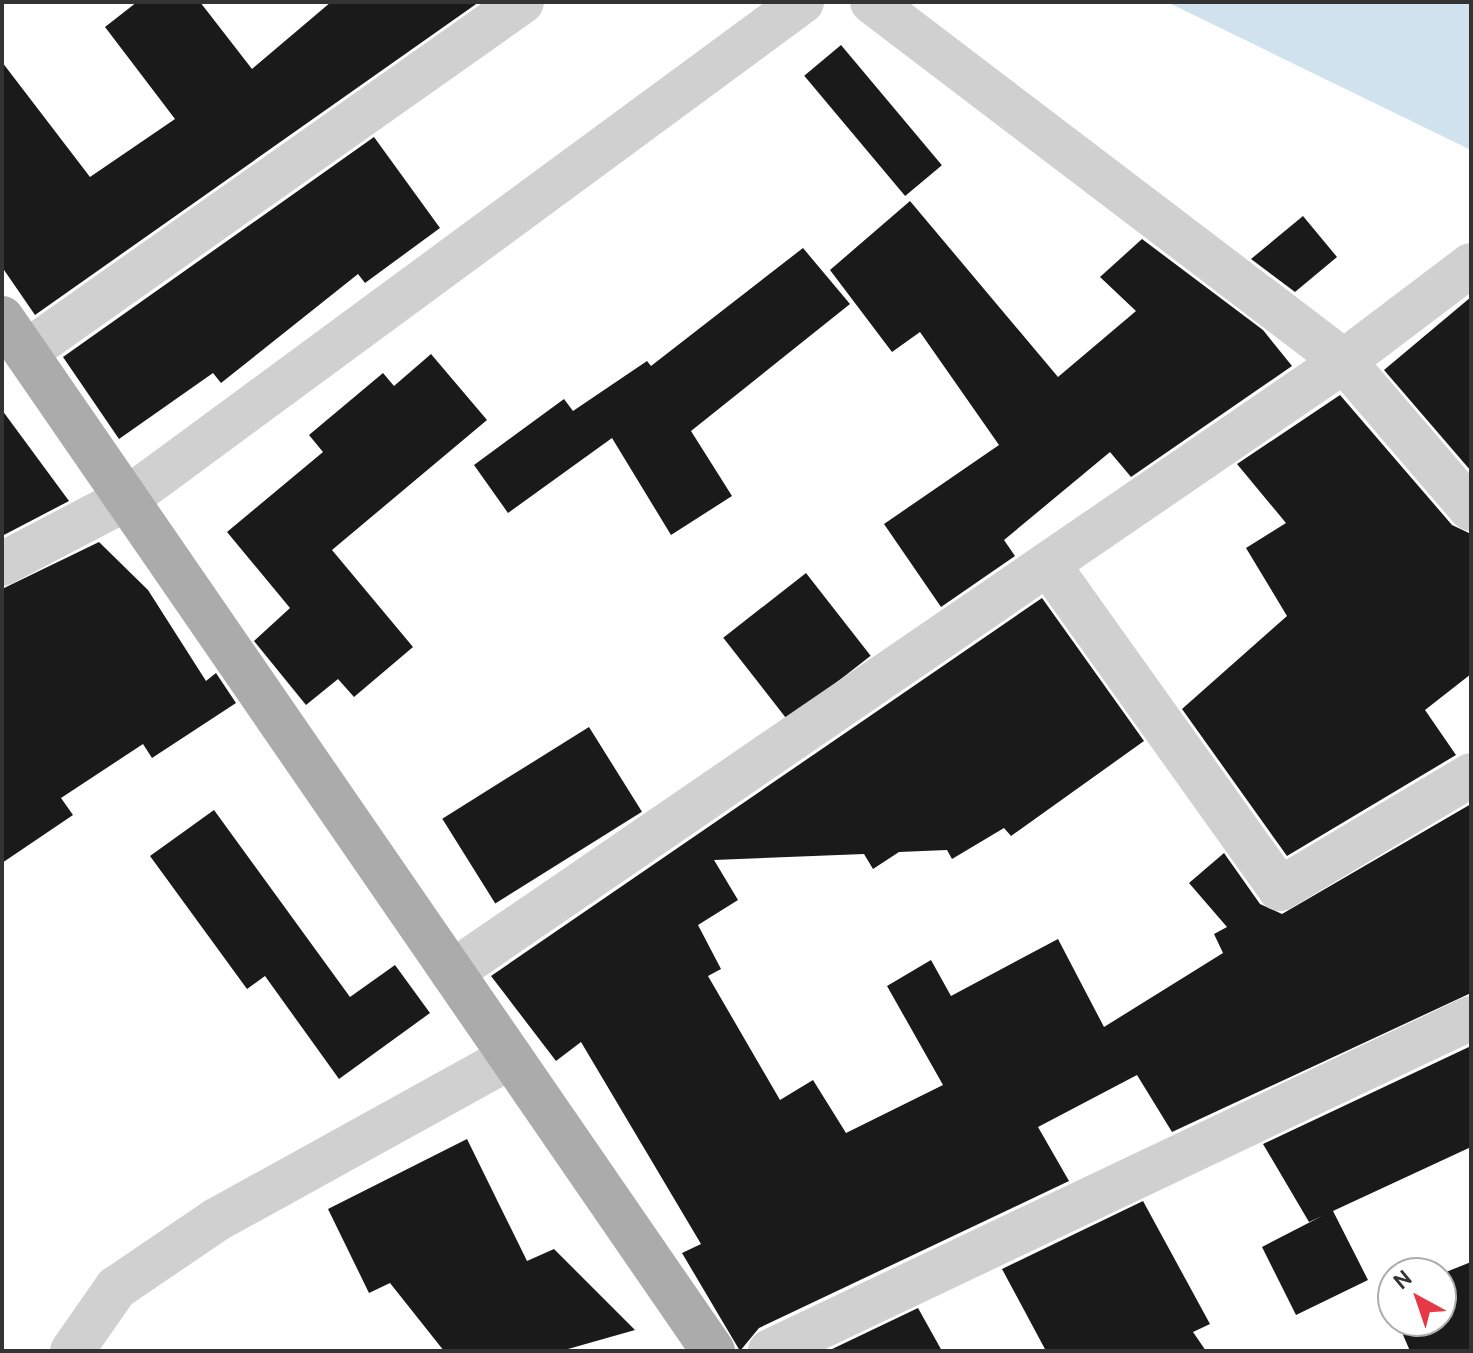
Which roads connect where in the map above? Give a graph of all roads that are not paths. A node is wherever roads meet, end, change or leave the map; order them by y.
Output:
1 (522, 2) edge
2 (802, 2) edge
3 (872, 2) edge
4 (1471, 265) edge
5 (14, 335) edge
6 (1344, 361) junction
7 (128, 498) junction
8 (1471, 509) edge
9 (2, 564) edge
10 (1048, 564) junction
11 (1471, 775) edge
12 (452, 972) junction
13 (1471, 1018) edge
14 (511, 1057) junction
15 (72, 1351) edge
16 (713, 1351) edge
17 (770, 1351) edge

1 - 5 street
2 - 7 street
3 - 6 street
4 - 6 street
5 - 7 main road
6 - 8 street
6 - 10 street
7 - 9 street
7 - 12 main road
10 - 11 street
10 - 12 street
12 - 14 main road
13 - 17 street
14 - 15 street
14 - 16 main road

